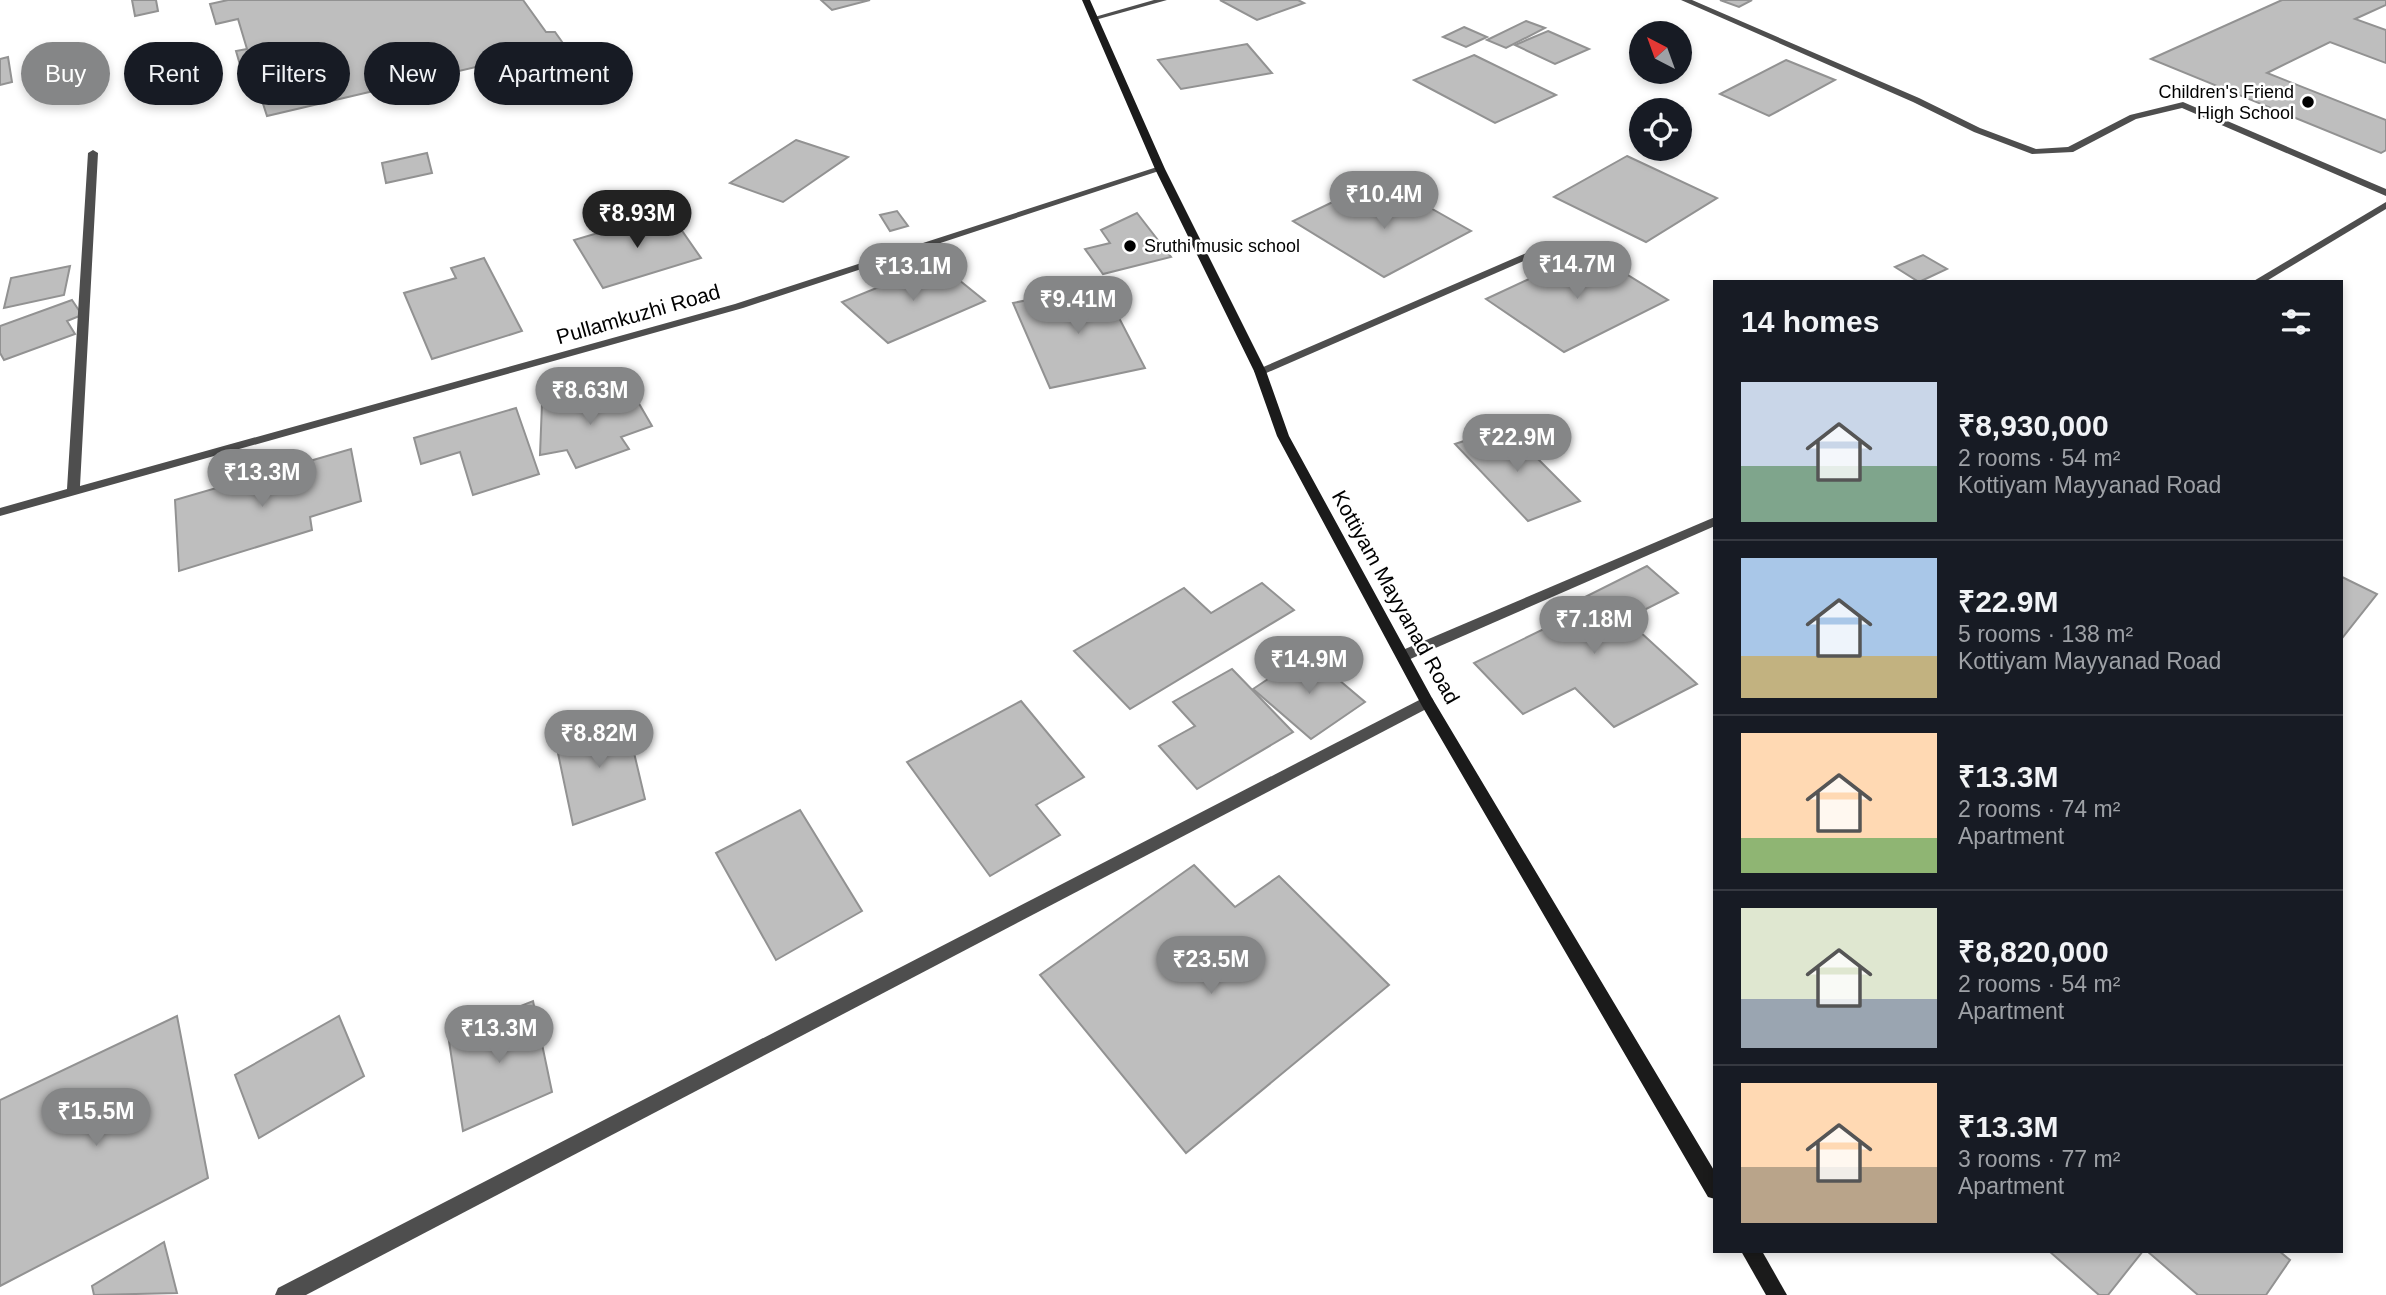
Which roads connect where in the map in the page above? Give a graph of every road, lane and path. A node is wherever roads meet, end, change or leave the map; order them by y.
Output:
1 (1086, 0) edge
2 (1163, 0) edge
3 (1685, 0) edge
4 (1095, 18) junction
5 (93, 153) dead end
6 (1160, 169) junction
7 (2386, 193) edge
8 (2386, 205) edge
9 (1554, 244) dead end
10 (2260, 280) edge
11 (1260, 371) junction
12 (73, 492) junction
13 (0, 512) edge
14 (1713, 522) edge
15 (1403, 656) junction
16 (1427, 702) junction
17 (1713, 1187) edge
18 (1752, 1253) edge
19 (285, 1295) edge
20 (1777, 1295) edge

1 - 4 main road, Kottiyam Mayyanad Road
2 - 4 street
3 - 7 street
4 - 6 main road, Kottiyam Mayyanad Road
5 - 12 street
6 - 11 main road, Kottiyam Mayyanad Road
6 - 12 street, Pullamkuzhi Road
8 - 10 street
9 - 11 street
11 - 15 main road, Kottiyam Mayyanad Road
12 - 13 street, Pullamkuzhi Road
14 - 15 street
15 - 16 main road, Kottiyam Mayyanad Road
16 - 17 main road, Kottiyam Mayyanad Road
16 - 19 street
18 - 20 main road

